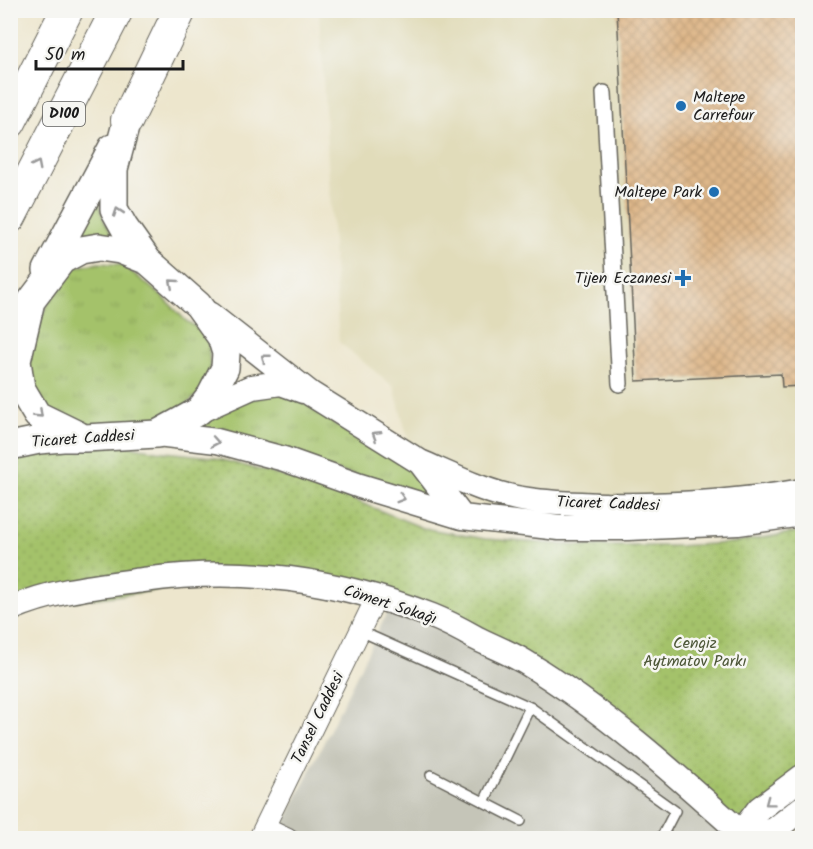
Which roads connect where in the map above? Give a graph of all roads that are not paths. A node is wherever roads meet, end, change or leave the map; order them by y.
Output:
1 (67, 10) edge
2 (117, 10) edge
3 (180, 10) edge
4 (604, 93) dead end
5 (127, 120) junction
6 (10, 122) edge
7 (10, 217) edge
8 (148, 261) junction
9 (31, 301) junction
10 (198, 305) junction
11 (10, 339) edge
12 (620, 384) dead end
13 (311, 394) junction
14 (199, 411) junction
15 (157, 434) junction
16 (85, 438) junction
17 (10, 446) edge
18 (420, 462) junction
19 (802, 491) edge
20 (802, 514) edge
21 (462, 517) junction
22 (376, 598) junction
23 (10, 609) edge
24 (360, 631) junction
25 (530, 707) junction
26 (431, 775) dead end
27 (802, 777) edge
28 (484, 802) junction
29 (802, 808) edge
30 (520, 821) dead end
31 (262, 833) edge
32 (740, 836) edge
33 (288, 838) edge
34 (661, 838) edge

1 - 6 highway, D100
7 -> 2 highway, D100
3 - 5 highway
4 - 12 street
8 -> 5 main road, Ticaret Caddesi
5 - 9 main road
8 - 9 main road
10 -> 8 main road, Ticaret Caddesi
9 - 11 main road
9 -> 16 main road
13 -> 10 street, Ticaret Caddesi
10 - 14 main road, Ticaret Caddesi
13 - 14 street, Ticaret Caddesi
18 -> 13 street, Ticaret Caddesi
14 - 15 main road, Ticaret Caddesi
15 - 16 main road, Ticaret Caddesi
15 -> 21 street, Ticaret Caddesi
16 - 17 main road, Ticaret Caddesi
18 - 19 street, Ticaret Caddesi
18 - 21 street, Ticaret Caddesi
20 - 21 street, Ticaret Caddesi
22 - 23 street, Cömert Sokağı
22 - 24 street, Tansel Caddesi
22 - 32 street, Cömert Sokağı
24 - 25 lane
24 - 31 street, Tansel Caddesi
25 - 28 lane
25 - 34 lane
26 - 28 lane
27 -> 32 street
28 - 30 lane
29 - 32 street
31 - 33 street

